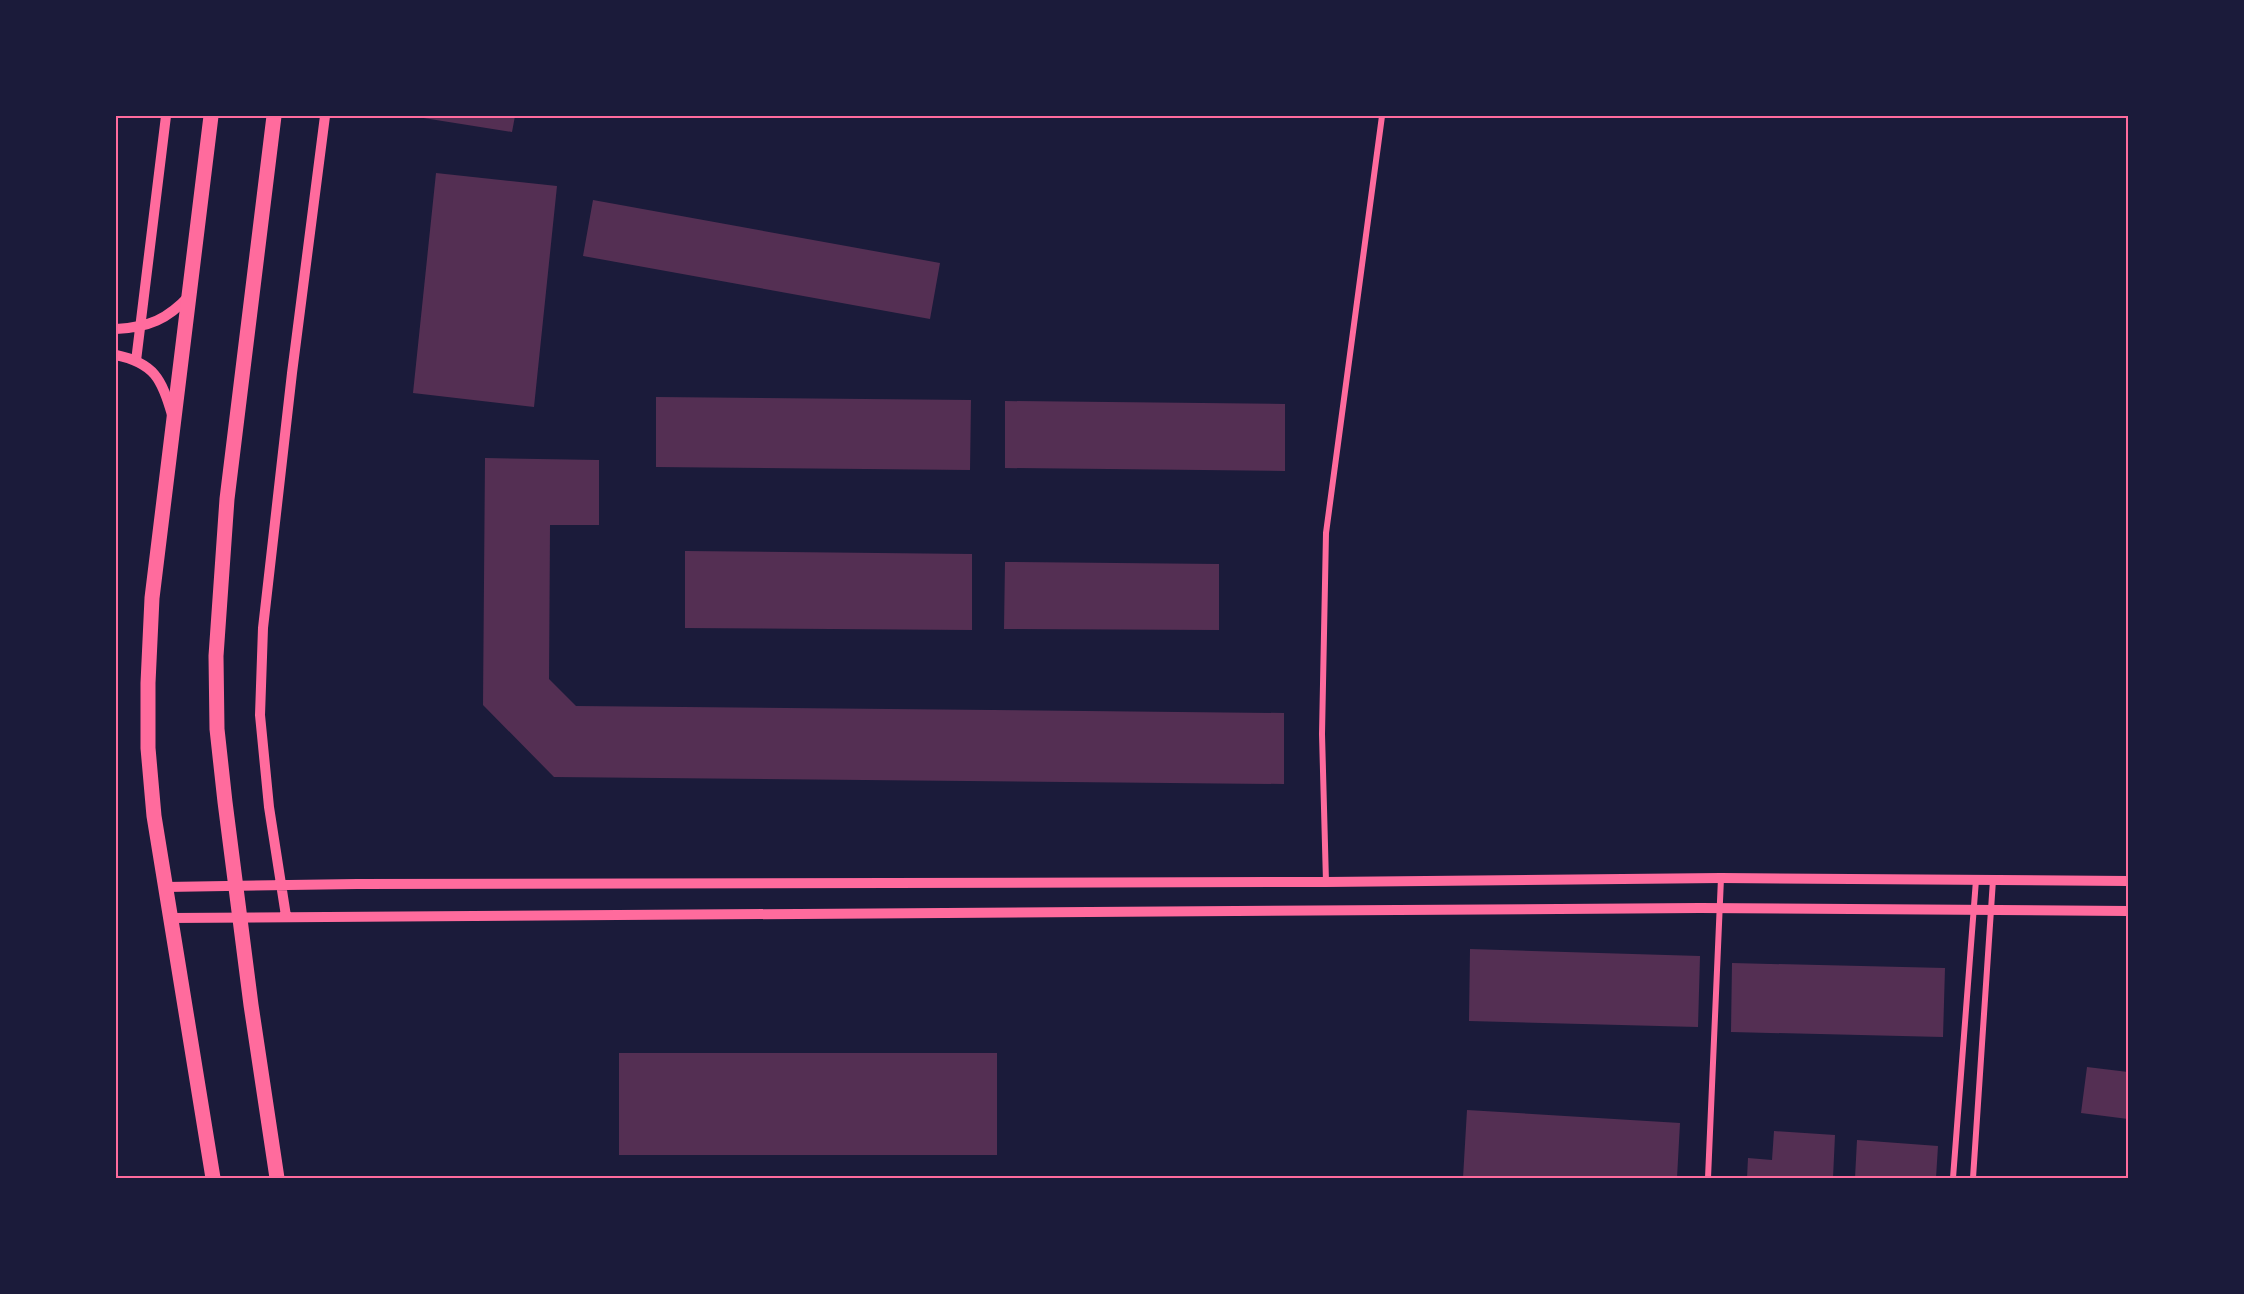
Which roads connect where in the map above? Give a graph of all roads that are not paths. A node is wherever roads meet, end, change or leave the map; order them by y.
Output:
1 (166, 116) edge
2 (211, 116) edge
3 (274, 116) edge
4 (325, 116) edge
5 (1382, 116) edge
6 (190, 295) junction
7 (140, 327) junction
8 (116, 329) edge
9 (116, 355) edge
10 (136, 361) junction
11 (174, 421) junction
12 (1721, 878) junction
13 (1976, 880) junction
14 (1993, 880) junction
15 (2128, 880) edge
16 (1326, 882) junction
17 (281, 885) junction
18 (235, 886) junction
19 (166, 887) junction
20 (1720, 908) junction
21 (1974, 910) junction
22 (1991, 910) junction
23 (2128, 912) edge
24 (286, 916) junction
25 (239, 917) junction
26 (170, 918) junction
27 (213, 1179) edge
28 (278, 1179) edge
29 (1708, 1179) edge
30 (1953, 1179) edge
31 (1973, 1179) edge

1 - 7 street
2 - 6 main road
3 - 18 main road
4 - 17 street
5 - 16 street
6 - 7 street
6 - 11 main road
7 - 8 street
7 - 10 street
9 - 10 street
10 - 11 street
11 - 19 main road
12 - 13 street
12 - 16 street
12 - 20 street
13 - 14 street
13 - 21 street
14 - 15 street
14 - 22 street
16 - 17 street
17 - 18 street
17 - 24 street
18 - 19 street
18 - 25 main road
19 - 26 main road
20 - 21 street
20 - 24 street
20 - 29 street
21 - 22 street
21 - 30 street
22 - 23 street
22 - 31 street
24 - 25 street
25 - 26 street
25 - 28 main road
26 - 27 main road

